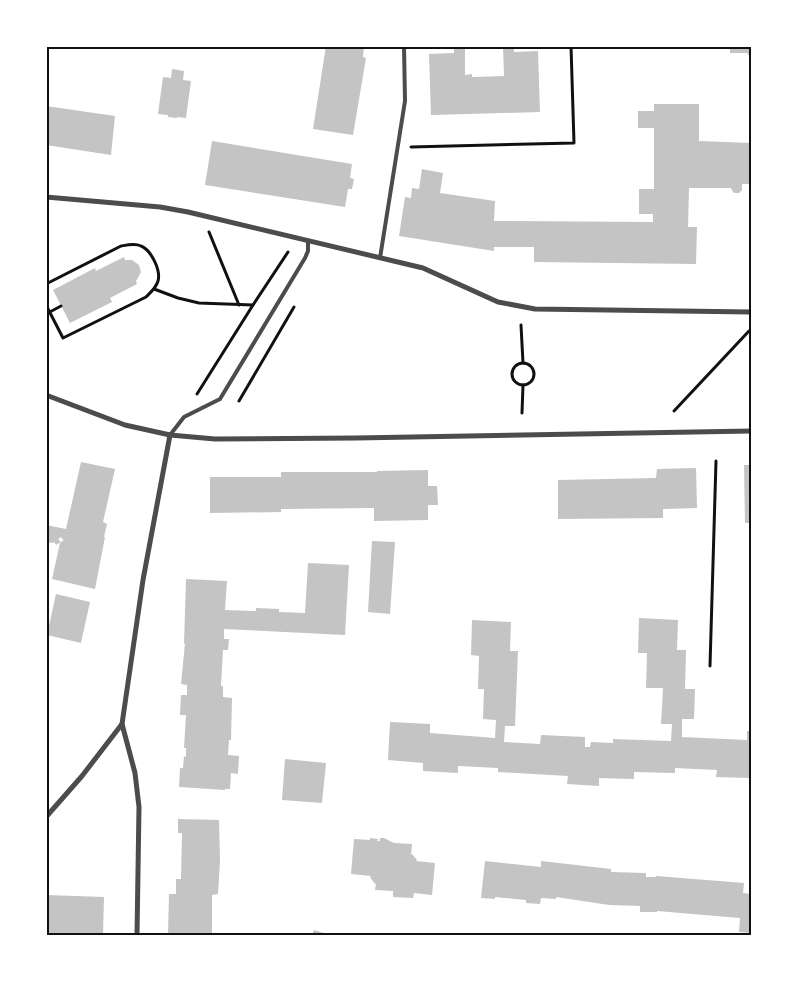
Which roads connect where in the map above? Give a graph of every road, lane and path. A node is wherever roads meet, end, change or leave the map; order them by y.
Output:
1 (404, 46) edge
2 (571, 46) edge
3 (398, 148) junction
4 (46, 197) edge
5 (209, 232) dead end
6 (308, 241) junction
7 (288, 252) dead end
8 (380, 258) junction
9 (46, 284) edge
10 (154, 289) junction
11 (253, 304) junction
12 (296, 304) dead end
13 (46, 305) edge
14 (239, 305) junction
15 (61, 306) dead end
16 (751, 312) edge
17 (48, 313) edge
18 (521, 325) dead end
19 (749, 330) dead end
20 (522, 363) junction
21 (523, 385) junction
22 (46, 395) edge
23 (195, 397) dead end
24 (239, 402) dead end
25 (674, 411) dead end
26 (522, 413) dead end
27 (751, 431) edge
28 (170, 435) junction
29 (716, 461) dead end
30 (710, 666) dead end
31 (122, 724) junction
32 (46, 817) edge
33 (137, 935) edge

1 - 3 lane
2 - 3 path
3 - 8 lane
4 - 6 street
5 - 14 path
6 - 8 street
6 - 28 lane
7 - 11 path
8 - 16 street
9 - 10 path
10 - 14 path
10 - 17 path
11 - 14 path
11 - 23 path
12 - 24 path
13 - 17 path
15 - 17 path
18 - 20 path
19 - 25 path
20 - 21 path
20 - 21 path
21 - 26 path
22 - 28 street
27 - 28 street
28 - 31 street
29 - 30 path
31 - 32 street
31 - 33 street

